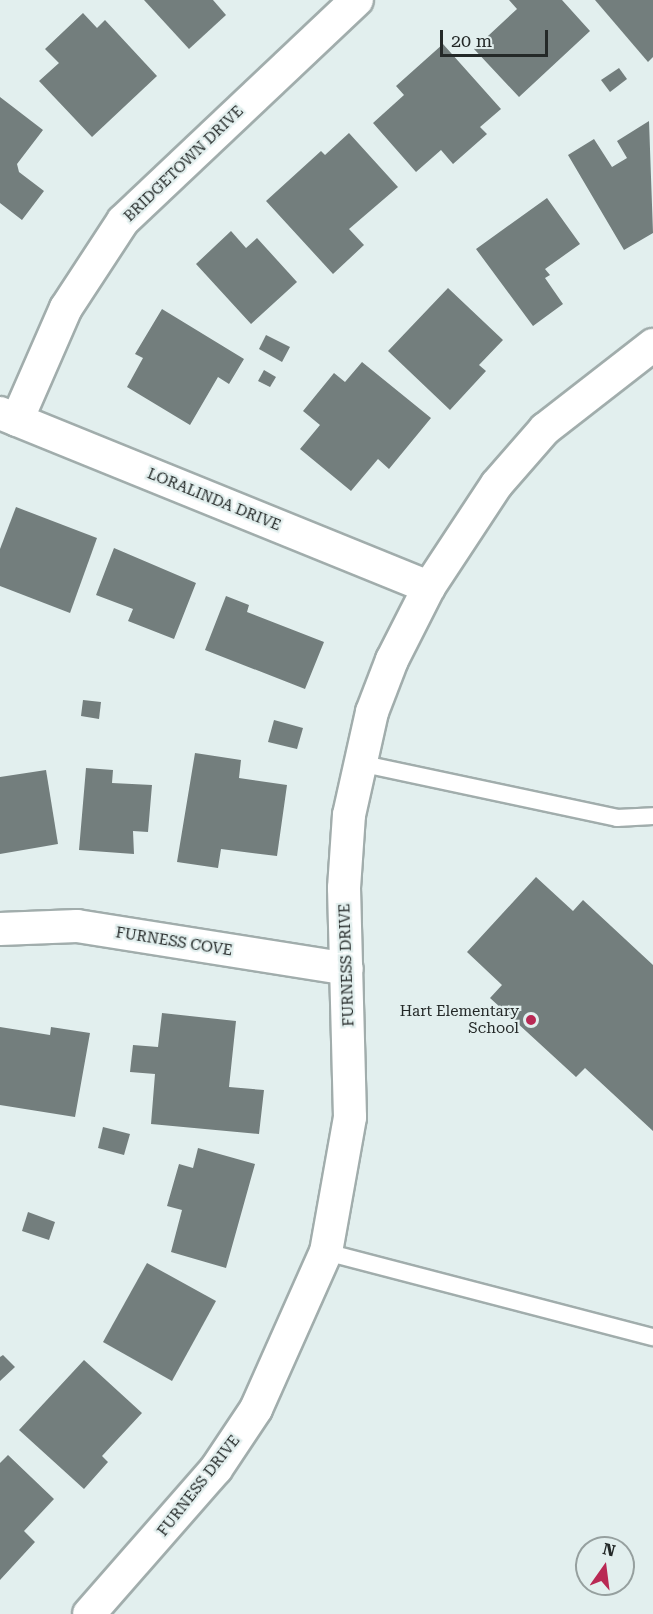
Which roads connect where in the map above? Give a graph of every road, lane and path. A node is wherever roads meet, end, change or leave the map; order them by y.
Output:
1 (357, 0) edge
2 (653, 345) edge
3 (8, 416) edge
4 (429, 587) junction
5 (359, 763) junction
6 (653, 816) edge
7 (0, 929) edge
8 (347, 969) junction
9 (326, 1252) junction
10 (653, 1337) edge
11 (89, 1614) edge

1 - 3 street, BRIDGETOWN DRIVE
2 - 4 street, FURNESS DRIVE
3 - 4 street, LORALINDA DRIVE
4 - 5 street, FURNESS DRIVE
5 - 6 lane
5 - 8 street, FURNESS DRIVE
7 - 8 street, FURNESS COVE
8 - 9 street, FURNESS DRIVE
9 - 10 lane
9 - 11 street, FURNESS DRIVE

